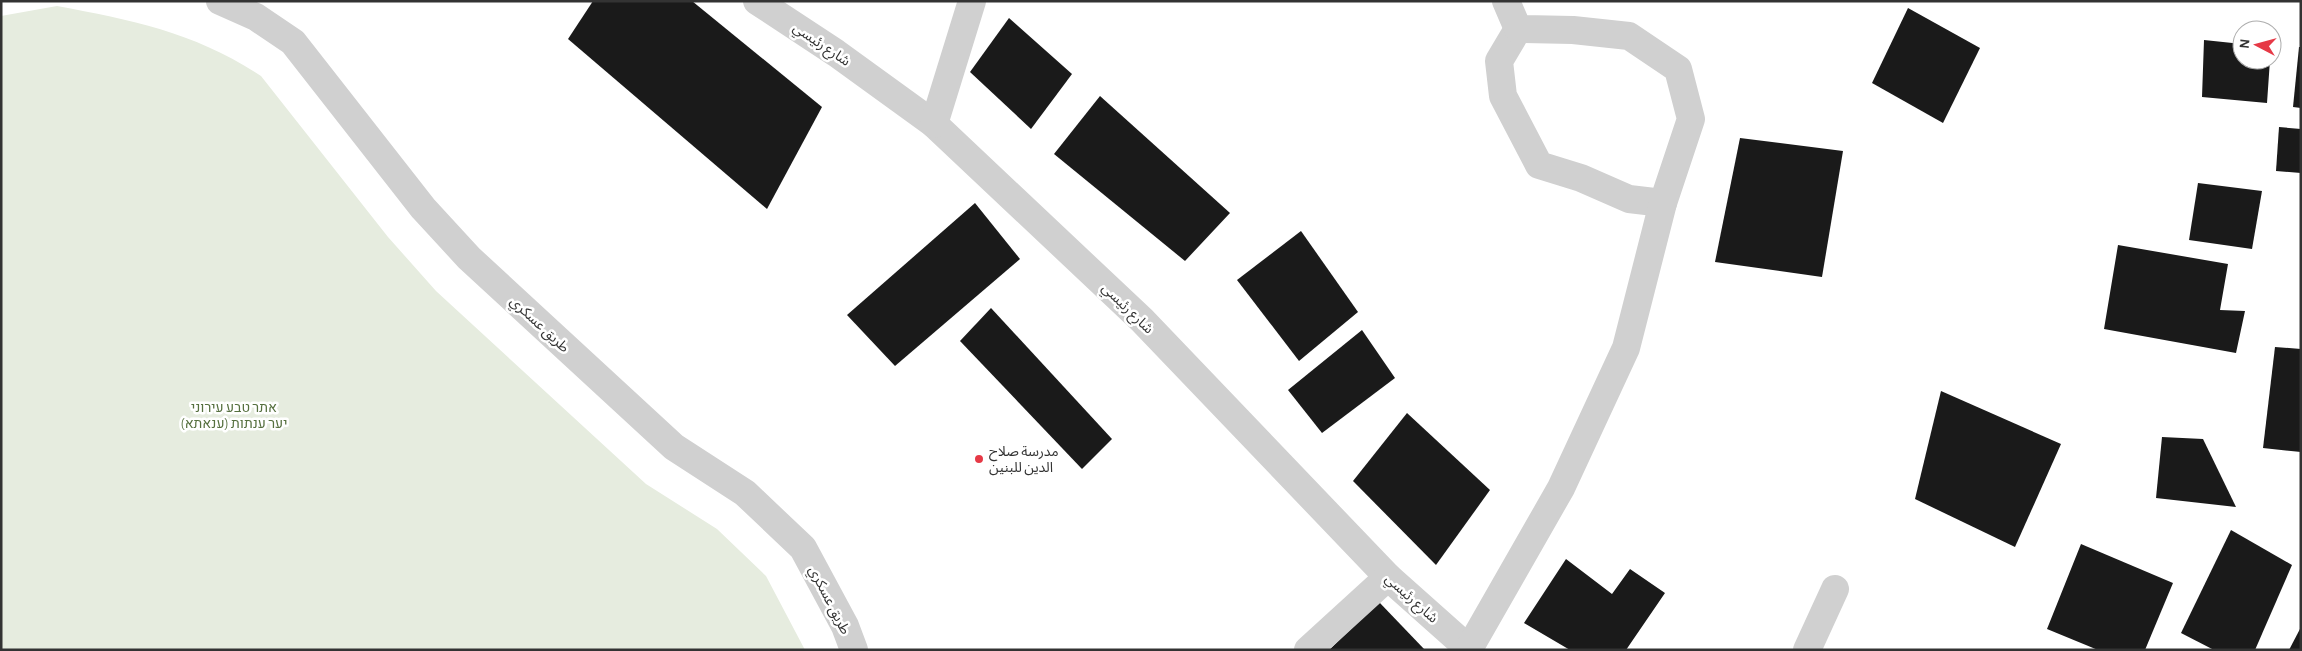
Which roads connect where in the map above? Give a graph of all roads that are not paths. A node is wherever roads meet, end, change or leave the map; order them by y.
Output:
1 (220, 1) edge
2 (757, 1) edge
3 (972, 1) edge
4 (1506, 1) edge
5 (1518, 28) junction
6 (934, 124) junction
7 (1663, 203) junction
8 (1388, 577) junction
9 (1835, 589) dead end
10 (854, 650) edge
11 (1308, 650) edge
12 (1470, 650) edge
13 (1807, 650) edge

1 - 10 street, طريق عسكري
2 - 6 street, شارع رئيسي
3 - 6 street
4 - 5 street
5 - 7 street
5 - 7 street
6 - 8 street, شارع رئيسي
7 - 12 street
8 - 11 street
8 - 12 street, شارع رئيسي
9 - 13 street

